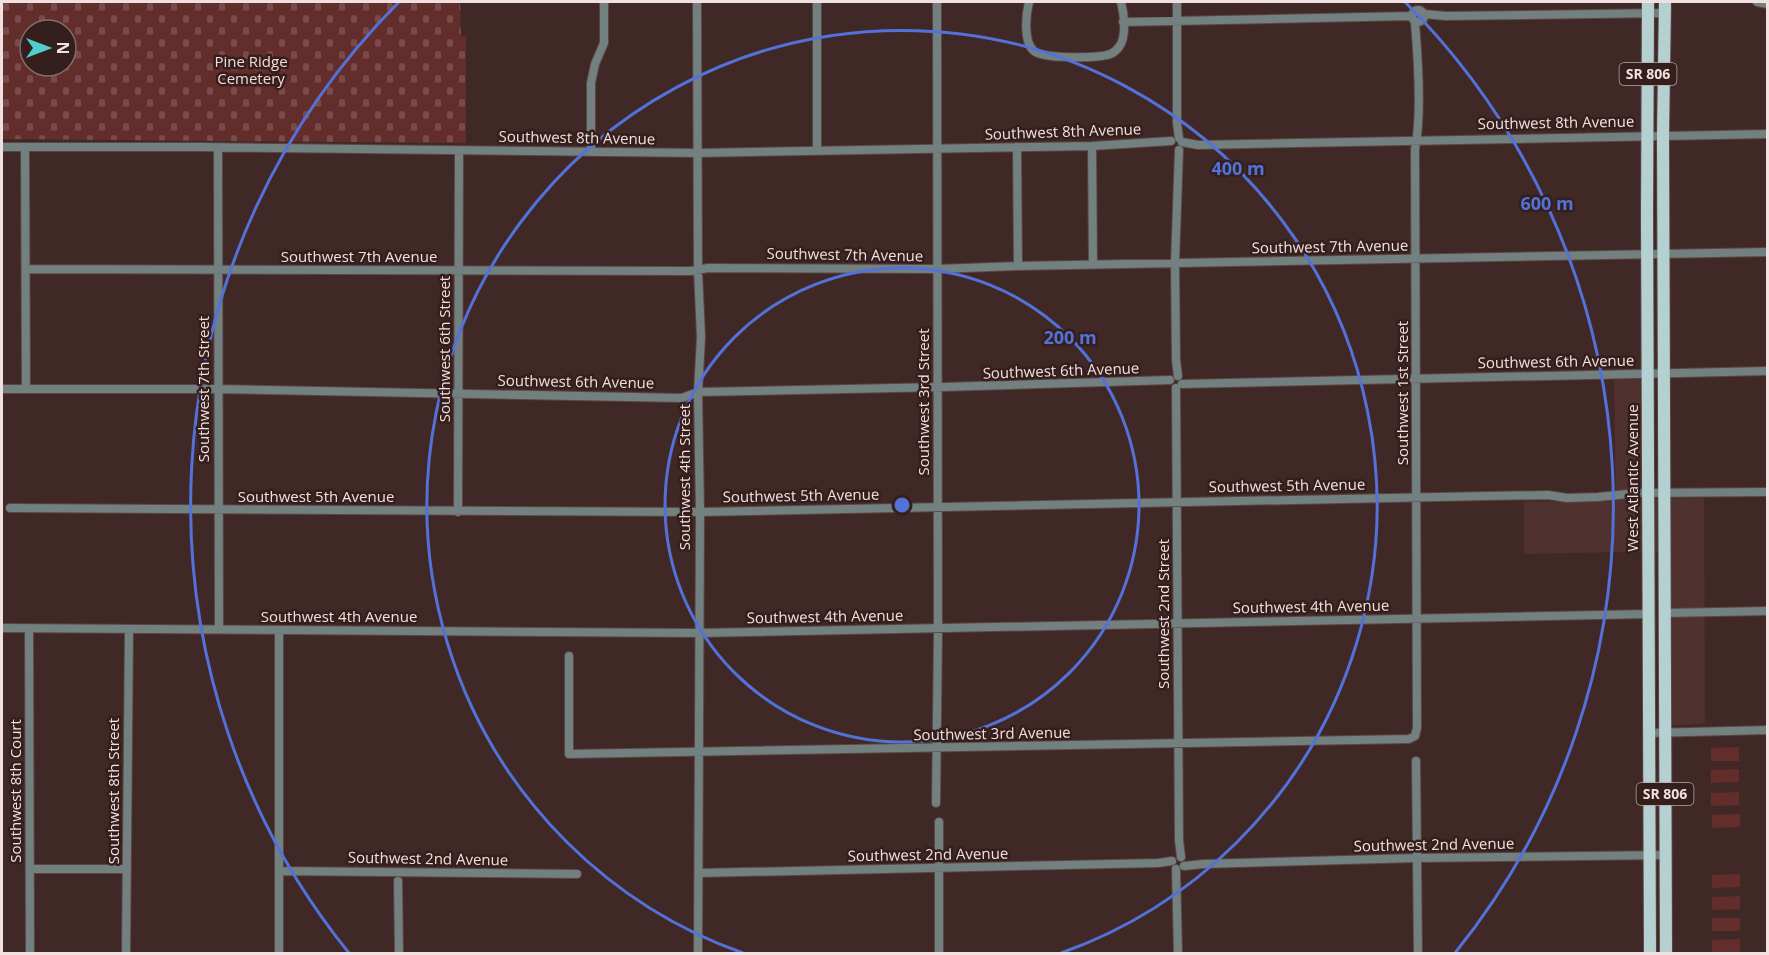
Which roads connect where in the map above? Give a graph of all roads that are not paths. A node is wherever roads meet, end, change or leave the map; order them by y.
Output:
1 (604, 2) edge
2 (697, 2) edge
3 (817, 2) edge
4 (937, 2) edge
5 (1029, 2) edge
6 (1121, 2) edge
7 (1177, 2) edge
8 (1757, 2) edge
9 (1767, 4) edge
10 (1648, 7) edge
11 (1664, 7) edge
12 (1418, 13) edge
13 (1177, 21) junction
14 (1123, 22) junction
15 (1767, 134) edge
16 (1647, 135) junction
17 (1663, 136) junction
18 (1417, 139) junction
19 (1177, 144) junction
20 (1092, 146) junction
21 (2, 147) edge
22 (26, 147) junction
23 (1017, 147) junction
24 (218, 148) junction
25 (937, 149) junction
26 (459, 151) junction
27 (817, 151) junction
28 (591, 152) junction
29 (698, 153) junction
30 (1767, 252) edge
31 (1647, 254) junction
32 (1663, 254) junction
33 (1415, 258) junction
34 (1175, 263) junction
35 (1093, 265) junction
36 (1017, 266) junction
37 (27, 269) junction
38 (937, 269) junction
39 (218, 270) junction
40 (698, 270) junction
41 (458, 271) junction
42 (1767, 371) edge
43 (1647, 373) junction
44 (1663, 373) junction
45 (1416, 377) junction
46 (1176, 382) junction
47 (938, 387) junction
48 (2, 388) edge
49 (26, 388) junction
50 (218, 390) junction
51 (698, 392) junction
52 (459, 393) junction
53 (1767, 492) edge
54 (1648, 493) junction
55 (1664, 493) junction
56 (1417, 497) junction
57 (1178, 502) junction
58 (938, 506) junction
59 (10, 508) dead end
60 (218, 509) junction
61 (458, 512) junction
62 (700, 512) junction
63 (1648, 580) junction
64 (1767, 611) edge
65 (1665, 613) junction
66 (1648, 614) junction
67 (1417, 619) junction
68 (1178, 622) junction
69 (2, 628) edge
70 (29, 628) junction
71 (938, 628) junction
72 (129, 629) junction
73 (219, 629) junction
74 (279, 630) junction
75 (699, 633) junction
76 (1665, 650) junction
77 (569, 656) dead end
78 (1767, 730) edge
79 (1665, 732) junction
80 (1649, 733) junction
81 (1415, 736) joint
82 (1179, 744) junction
83 (938, 749) junction
84 (699, 753) junction
85 (1416, 761) dead end
86 (936, 802) dead end
87 (939, 822) dead end
88 (1650, 855) junction
89 (1666, 855) junction
90 (1417, 858) junction
91 (1178, 863) junction
92 (30, 869) junction
93 (127, 869) junction
94 (939, 869) junction
95 (279, 871) junction
96 (699, 873) junction
97 (577, 874) dead end
98 (398, 881) dead end
99 (30, 954) edge
100 (126, 954) edge
101 (279, 954) edge
102 (399, 954) edge
103 (698, 954) edge
104 (939, 954) edge
105 (1178, 954) edge
106 (1418, 954) edge
107 (1650, 954) edge
108 (1666, 954) edge

1 - 28 street
2 - 29 street, Southwest 4th Street
3 - 27 street
4 - 25 street, Southwest 3rd Street
5 - 14 street
6 - 14 street
7 - 13 street, Southwest 2nd Street
8 - 9 street
10 - 11 street
10 - 12 street
10 - 16 main road, West Atlantic Avenue / SR 806
11 - 17 main road, West Atlantic Avenue / SR 806
12 - 13 street
12 - 18 street, Southwest 1st Street
13 - 14 street
13 - 19 street, Southwest 2nd Street
15 - 17 street, Southwest 8th Avenue
16 - 17 street, Southwest 8th Avenue
16 - 18 street, Southwest 8th Avenue
16 - 31 main road, West Atlantic Avenue / SR 806
17 - 32 main road, West Atlantic Avenue / SR 806
18 - 19 street, Southwest 8th Avenue
18 - 33 street, Southwest 1st Street
19 - 20 street, Southwest 8th Avenue
19 - 34 street, Southwest 2nd Street
20 - 23 street, Southwest 8th Avenue
20 - 35 street
21 - 22 street, Southwest 8th Avenue
22 - 24 street, Southwest 8th Avenue
22 - 37 street
23 - 25 street, Southwest 8th Avenue
23 - 36 street
24 - 26 street, Southwest 8th Avenue
24 - 39 street, Southwest 7th Street
25 - 27 street, Southwest 8th Avenue
25 - 38 street, Southwest 3rd Street
26 - 28 street, Southwest 8th Avenue
26 - 41 street, Southwest 6th Street
27 - 29 street, Southwest 8th Avenue
28 - 29 street, Southwest 8th Avenue
29 - 40 street, Southwest 4th Street
30 - 32 street, Southwest 7th Avenue
31 - 32 street, Southwest 7th Avenue
31 - 33 street, Southwest 7th Avenue
31 - 43 main road, West Atlantic Avenue / SR 806
32 - 44 main road, West Atlantic Avenue / SR 806
33 - 34 street, Southwest 7th Avenue
33 - 45 street, Southwest 1st Street
34 - 35 street, Southwest 7th Avenue
34 - 46 street, Southwest 2nd Street
35 - 36 street, Southwest 7th Avenue
36 - 38 street, Southwest 7th Avenue
37 - 39 street, Southwest 7th Avenue
37 - 49 street
38 - 40 street, Southwest 7th Avenue
38 - 47 street, Southwest 3rd Street
39 - 41 street, Southwest 7th Avenue
39 - 50 street, Southwest 7th Street
40 - 41 street, Southwest 7th Avenue
40 - 51 street, Southwest 4th Street
41 - 52 street, Southwest 6th Street
42 - 44 street, Southwest 6th Avenue
43 - 44 street, Southwest 6th Avenue
43 - 45 street, Southwest 6th Avenue
43 - 54 main road, West Atlantic Avenue / SR 806
44 - 55 main road, West Atlantic Avenue / SR 806
45 - 46 street, Southwest 6th Avenue
45 - 56 street, Southwest 1st Street
46 - 47 street, Southwest 6th Avenue
46 - 57 street, Southwest 2nd Street
47 - 51 street, Southwest 6th Avenue
47 - 58 street, Southwest 3rd Street
48 - 49 street, Southwest 6th Avenue
49 - 50 street, Southwest 6th Avenue
50 - 52 street, Southwest 6th Avenue
50 - 60 street, Southwest 7th Street
51 - 52 street, Southwest 6th Avenue
51 - 62 street, Southwest 4th Street
52 - 61 street, Southwest 6th Street
53 - 55 street, Southwest 5th Avenue
54 - 55 street, Southwest 5th Avenue
54 - 56 street, Southwest 5th Avenue
54 - 63 main road, West Atlantic Avenue / SR 806
55 - 65 main road, West Atlantic Avenue / SR 806
56 - 57 street, Southwest 5th Avenue
56 - 67 street, Southwest 1st Street
57 - 58 street, Southwest 5th Avenue
57 - 68 street, Southwest 2nd Street
58 - 62 street, Southwest 5th Avenue
58 - 71 street, Southwest 3rd Street
59 - 60 street, Southwest 5th Avenue
60 - 61 street, Southwest 5th Avenue
60 - 73 street, Southwest 7th Street
61 - 62 street, Southwest 5th Avenue
62 - 75 street, Southwest 4th Street
63 - 65 main road
63 - 66 main road, West Atlantic Avenue / SR 806
64 - 65 street
65 - 76 main road, West Atlantic Avenue / SR 806
66 - 67 street, Southwest 4th Avenue
66 - 76 main road
66 - 80 main road, West Atlantic Avenue / SR 806
67 - 68 street, Southwest 4th Avenue
67 - 81 street, Southwest 1st Street
68 - 71 street, Southwest 4th Avenue
68 - 82 street, Southwest 2nd Street
69 - 70 street, Southwest 4th Avenue
70 - 72 street, Southwest 4th Avenue
70 - 92 street, Southwest 8th Court
71 - 75 street, Southwest 4th Avenue
71 - 83 street, Southwest 3rd Street
72 - 73 street, Southwest 4th Avenue
72 - 93 street, Southwest 8th Street
73 - 74 street, Southwest 4th Avenue
74 - 75 street, Southwest 4th Avenue
74 - 95 street
75 - 84 street, Southwest 4th Street
76 - 79 main road, West Atlantic Avenue / SR 806
77 - 84 street, Southwest 3rd Avenue
78 - 79 street
79 - 80 street
79 - 89 main road, West Atlantic Avenue / SR 806
80 - 88 main road, West Atlantic Avenue / SR 806
81 - 82 street, Southwest 3rd Avenue
82 - 83 street, Southwest 3rd Avenue
82 - 91 street, Southwest 2nd Street
83 - 84 street, Southwest 3rd Avenue
83 - 86 street, Southwest 3rd Street
84 - 96 street, Southwest 4th Street
85 - 90 street
87 - 94 street
88 - 89 street, Southwest 2nd Avenue
88 - 90 street, Southwest 2nd Avenue
88 - 107 main road, West Atlantic Avenue / SR 806
89 - 108 main road, West Atlantic Avenue / SR 806
90 - 91 street, Southwest 2nd Avenue
90 - 106 street
91 - 94 street, Southwest 2nd Avenue
91 - 105 street, Southwest 2nd Street
92 - 93 street
92 - 99 street, Southwest 8th Court
93 - 100 street, Southwest 8th Street
94 - 96 street, Southwest 2nd Avenue
94 - 104 street
95 - 97 street, Southwest 2nd Avenue
95 - 101 street
96 - 103 street, Southwest 4th Street
98 - 102 street

